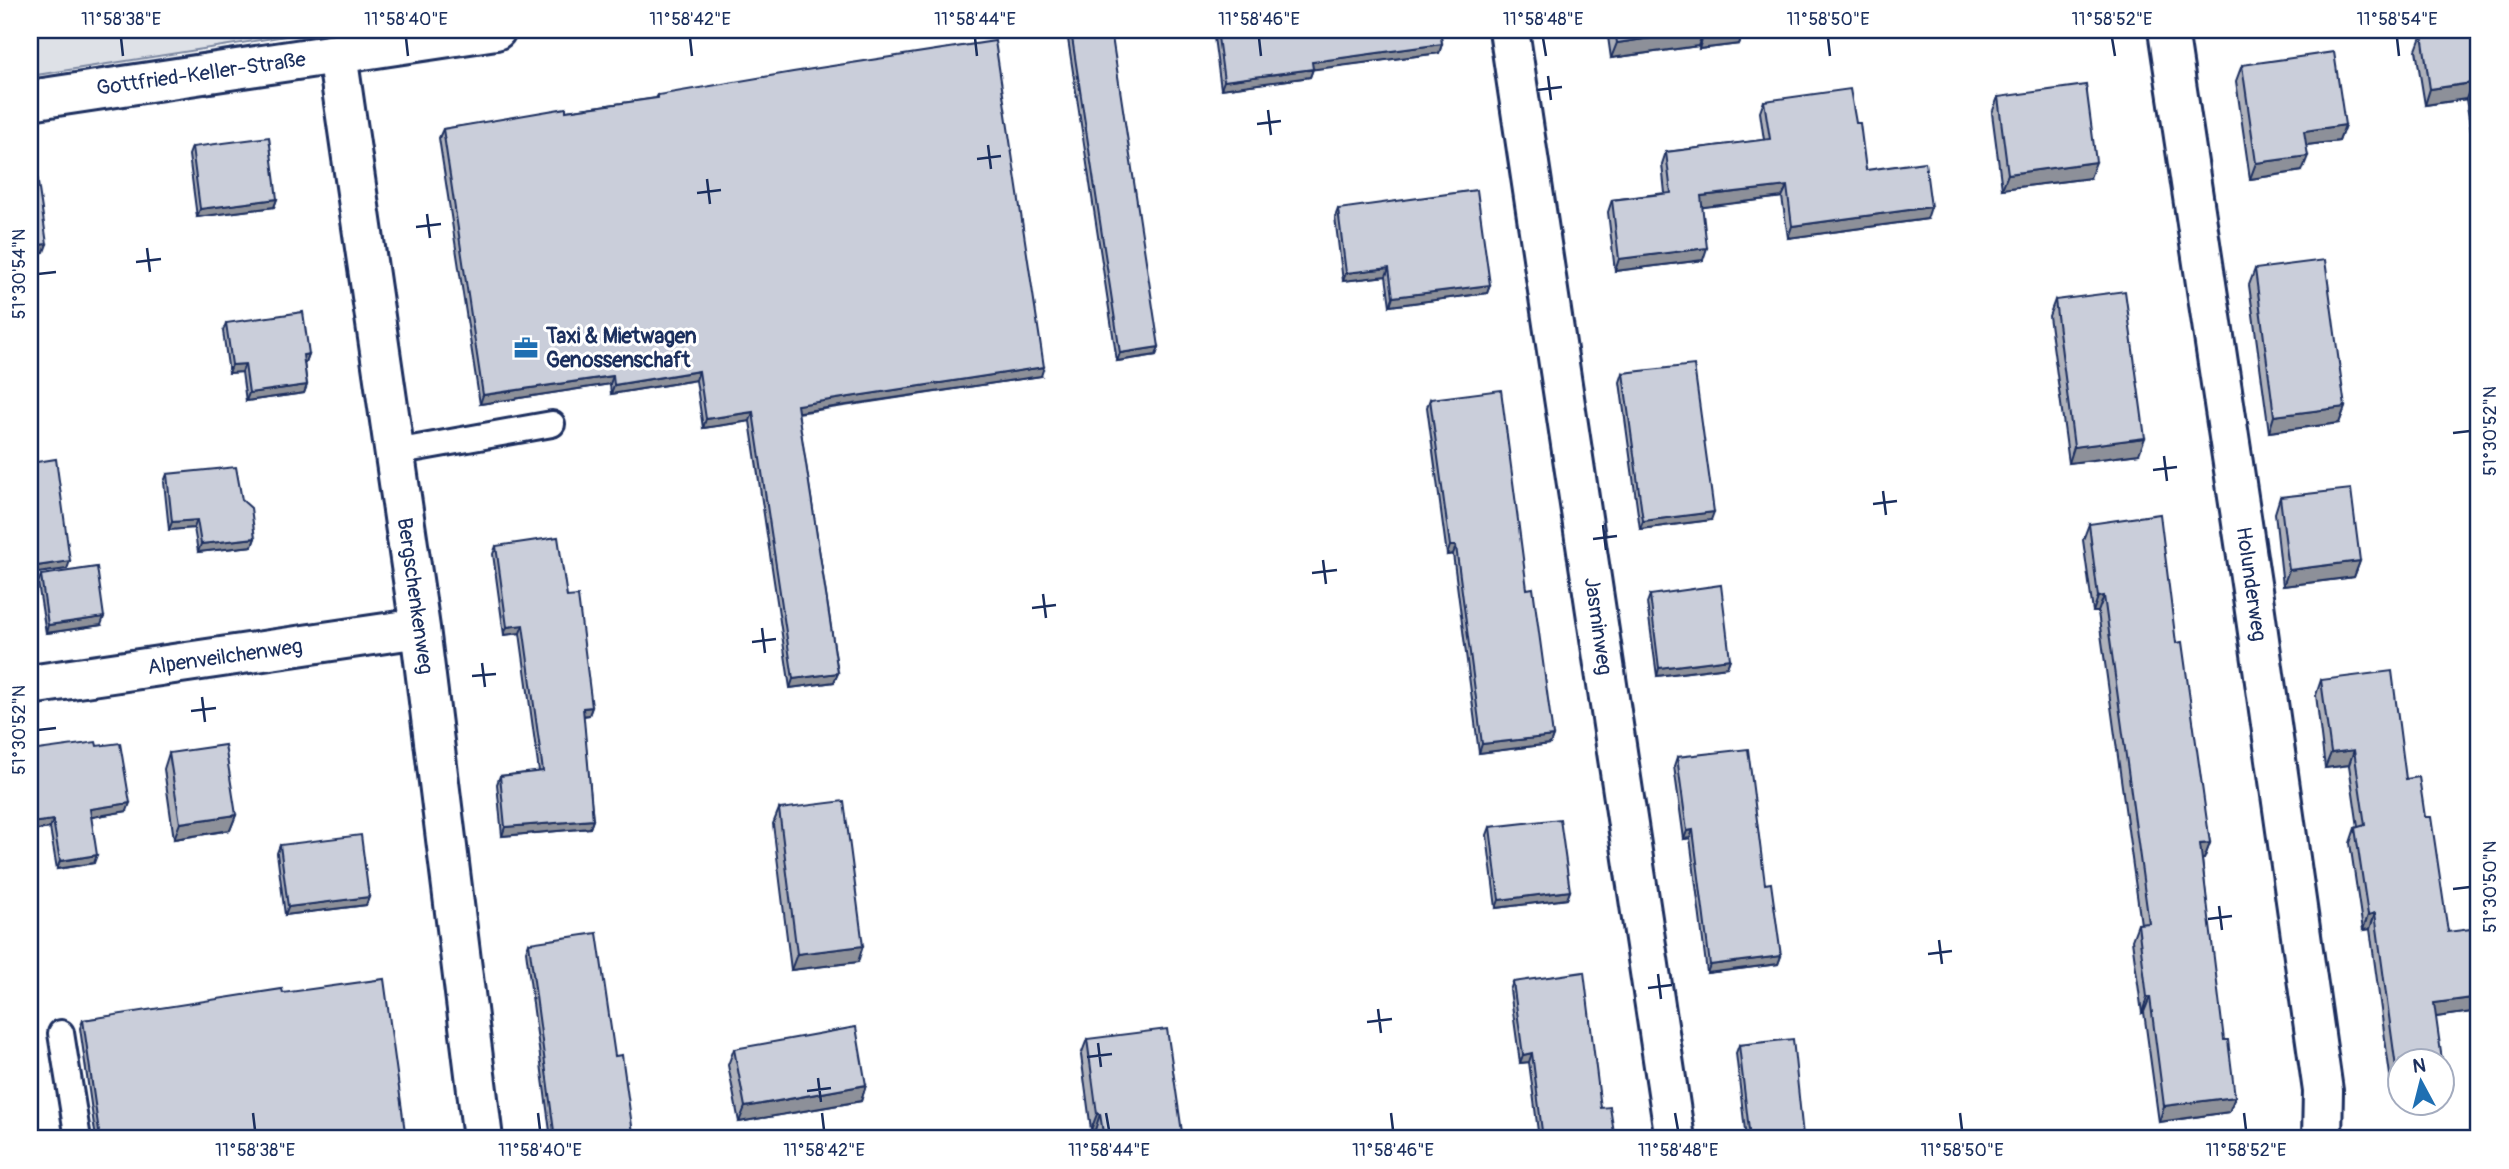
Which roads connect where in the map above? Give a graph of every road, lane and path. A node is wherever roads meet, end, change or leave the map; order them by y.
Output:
1 (496, 30) edge
2 (1509, 30) edge
3 (2168, 30) edge
4 (337, 54) junction
5 (30, 100) edge
6 (552, 424) dead end
7 (395, 452) junction
8 (420, 628) junction
9 (30, 685) edge
10 (61, 1032) dead end
11 (78, 1139) edge
12 (483, 1139) edge
13 (1675, 1139) edge
14 (2322, 1139) edge

1 - 4 street, Gottfried-Keller-Straße
2 - 13 street, Jasminweg
3 - 14 street, Holunderweg
4 - 5 street, Gottfried-Keller-Straße
4 - 7 street, Bergschenkenweg
6 - 7 lane
7 - 8 street, Bergschenkenweg
8 - 9 street, Alpenveilchenweg
8 - 12 street, Bergschenkenweg
10 - 11 lane

